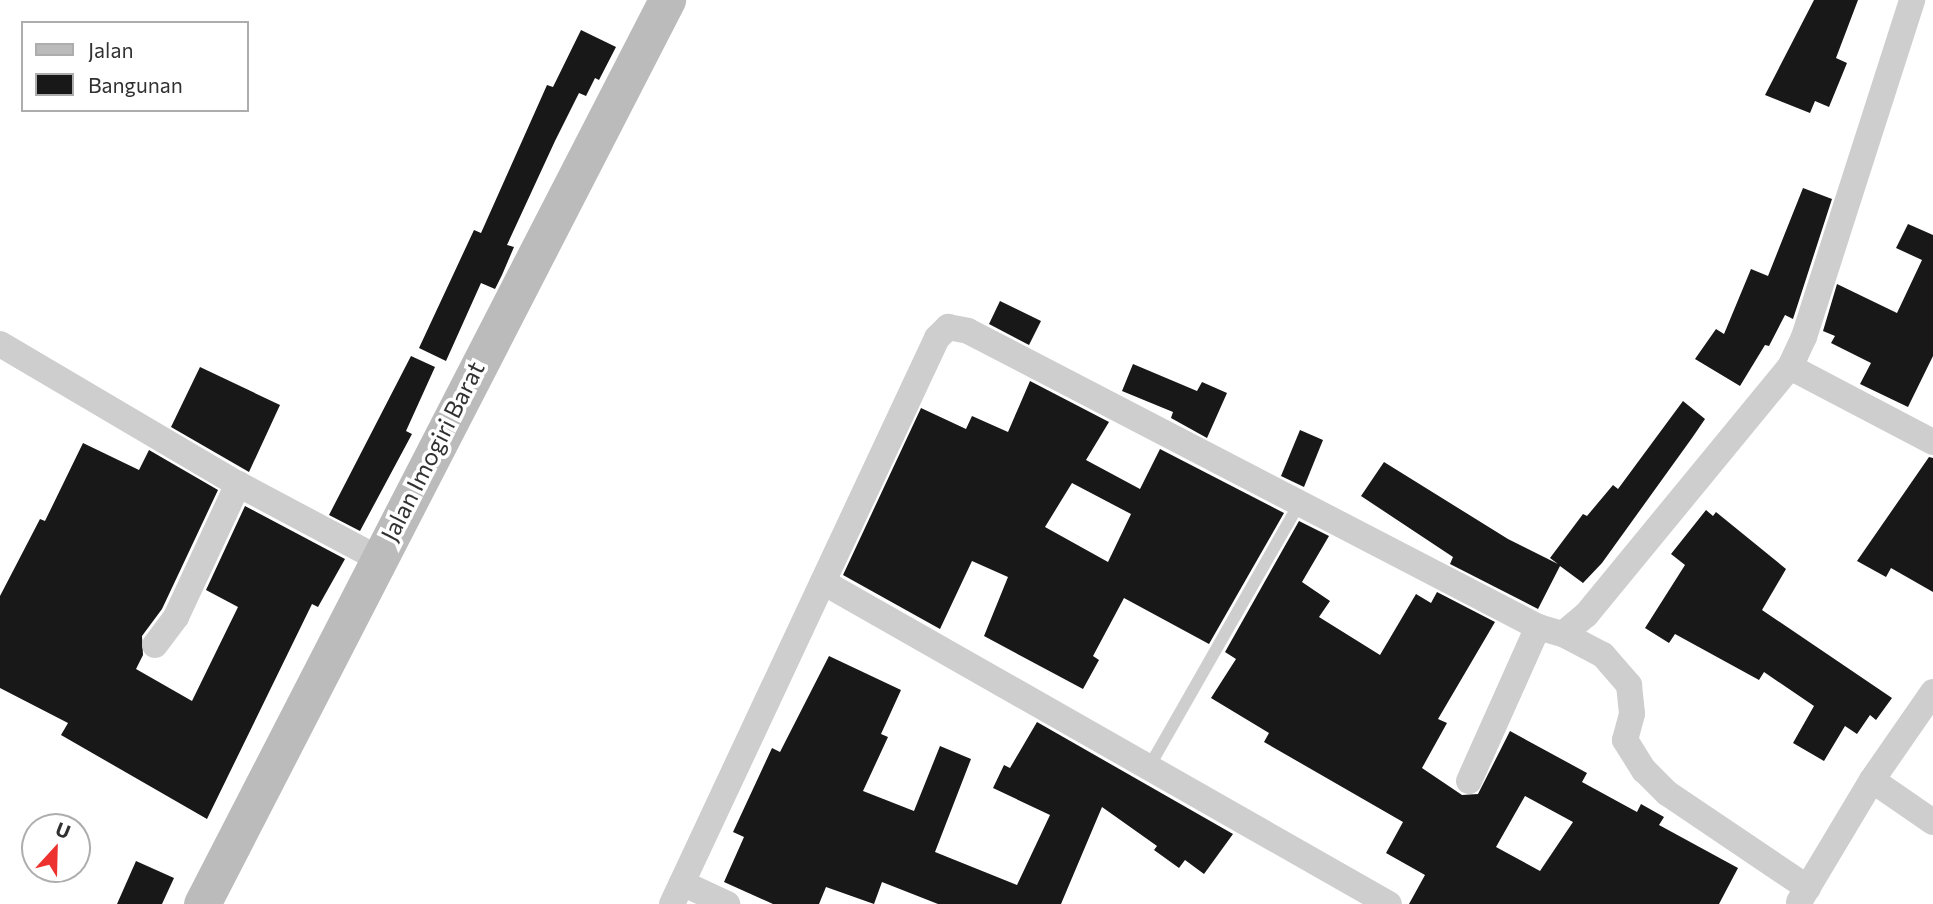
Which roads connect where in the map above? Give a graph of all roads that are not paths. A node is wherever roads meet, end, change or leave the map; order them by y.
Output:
1 (667, 0) edge
2 (1912, 0) edge
3 (0, 344) edge
4 (1790, 367) junction
5 (1933, 442) edge
6 (238, 484) junction
7 (1299, 504) junction
8 (377, 558) junction
9 (823, 582) junction
10 (1550, 630) junction
11 (155, 645) dead end
12 (1933, 692) edge
13 (1149, 766) junction
14 (1872, 780) junction
15 (1469, 781) dead end
16 (1933, 822) edge
17 (677, 894) edge
18 (1803, 896) edge
19 (202, 904) edge
20 (727, 904) edge
21 (1389, 904) edge

1 - 8 main road, Jalan Imogiri Barat
2 - 4 street
3 - 6 street
4 - 5 street
4 - 10 street
6 - 8 street
6 - 11 street
7 - 9 street
7 - 10 street
7 - 13 lane
8 - 19 main road, Jalan Imogiri Barat
9 - 13 street
9 - 17 street
10 - 15 street
10 - 18 street
12 - 14 street
13 - 21 street
14 - 16 street
14 - 18 street
17 - 20 street

